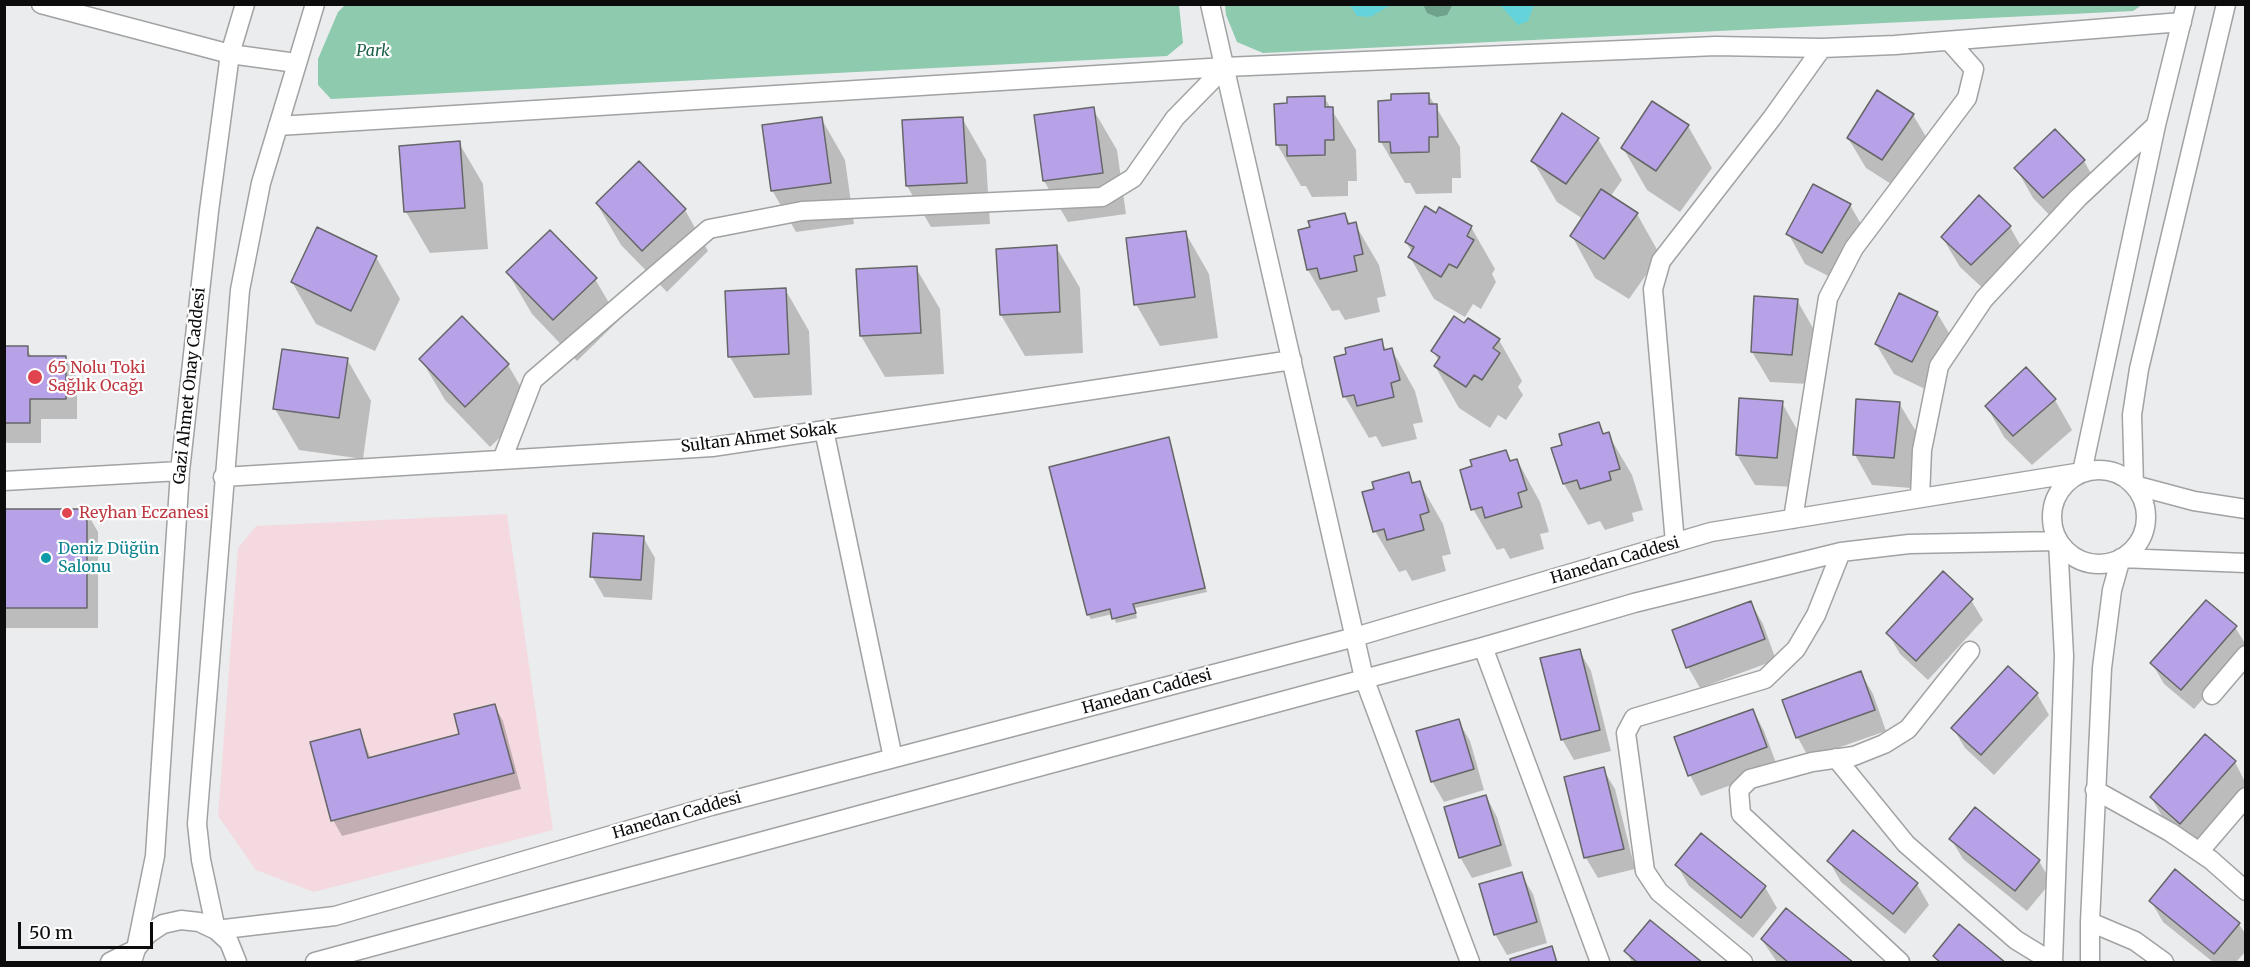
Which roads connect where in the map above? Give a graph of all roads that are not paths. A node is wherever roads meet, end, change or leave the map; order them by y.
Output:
1 (41, 4) edge
2 (245, 4) edge
3 (1210, 4) edge
4 (2226, 4) edge
5 (316, 8) edge
6 (2184, 13) edge
7 (1950, 42) junction
8 (1821, 48) junction
9 (230, 54) junction
10 (296, 63) junction
11 (1224, 67) junction
12 (2156, 125) junction
13 (278, 126) junction
14 (1292, 360) junction
15 (824, 430) junction
16 (502, 460) junction
17 (180, 471) junction
18 (2082, 472) junction
19 (223, 477) junction
20 (4, 481) edge
21 (2134, 485) junction
22 (1920, 497) junction
23 (2246, 509) edge
24 (1793, 519) junction
25 (2058, 541) junction
26 (1675, 543) junction
27 (1841, 552) junction
28 (2121, 558) junction
29 (2246, 563) edge
30 (1355, 637) junction
31 (1484, 647) junction
32 (1970, 651) dead end
33 (2246, 656) edge
34 (1364, 678) junction
35 (2212, 695) dead end
36 (893, 758) junction
37 (1836, 758) junction
38 (2095, 790) junction
39 (2246, 797) edge
40 (2199, 852) junction
41 (2246, 891) edge
42 (2090, 922) junction
43 (216, 930) junction
44 (134, 956) edge
45 (110, 963) edge
46 (237, 963) edge
47 (315, 963) edge
48 (1470, 963) edge
49 (1600, 963) edge
50 (1743, 963) edge
51 (1900, 963) edge
52 (2052, 963) edge
53 (2090, 963) edge
54 (2164, 963) edge

1 - 9 street
2 - 9 street, Gazi Ahmet Onay Caddesi
3 - 11 street
4 - 21 street
5 - 10 street
6 - 7 street
6 - 12 street
7 - 8 street
7 - 24 street
8 - 11 street
8 - 26 street
9 - 10 street
9 - 17 street, Gazi Ahmet Onay Caddesi
10 - 13 street
11 - 13 street
11 - 14 street
11 - 16 street
12 - 18 street
12 - 22 street
13 - 19 street
14 - 15 street, Sultan Ahmet Sokak
14 - 30 street
15 - 16 street, Sultan Ahmet Sokak
15 - 36 street
16 - 19 street, Sultan Ahmet Sokak
17 - 20 street
17 - 44 street, Gazi Ahmet Onay Caddesi
18 - 21 street
18 - 22 street, Hanedan Caddesi
18 - 25 street
19 - 43 street
21 - 23 street
21 - 28 street
22 - 24 street, Hanedan Caddesi
24 - 26 street, Hanedan Caddesi
25 - 27 street
25 - 28 street
25 - 52 street
26 - 30 street, Hanedan Caddesi
27 - 31 street
27 - 50 street
28 - 29 street
28 - 38 street
30 - 34 street
30 - 36 street, Hanedan Caddesi
31 - 34 street
31 - 49 street
32 - 37 street
33 - 35 street
34 - 47 street
34 - 48 street
36 - 43 street, Hanedan Caddesi
37 - 51 street
37 - 52 street
38 - 40 street
38 - 42 street
39 - 40 street
40 - 41 street
42 - 53 street
42 - 54 street
43 - 44 street
43 - 46 street
44 - 45 street

